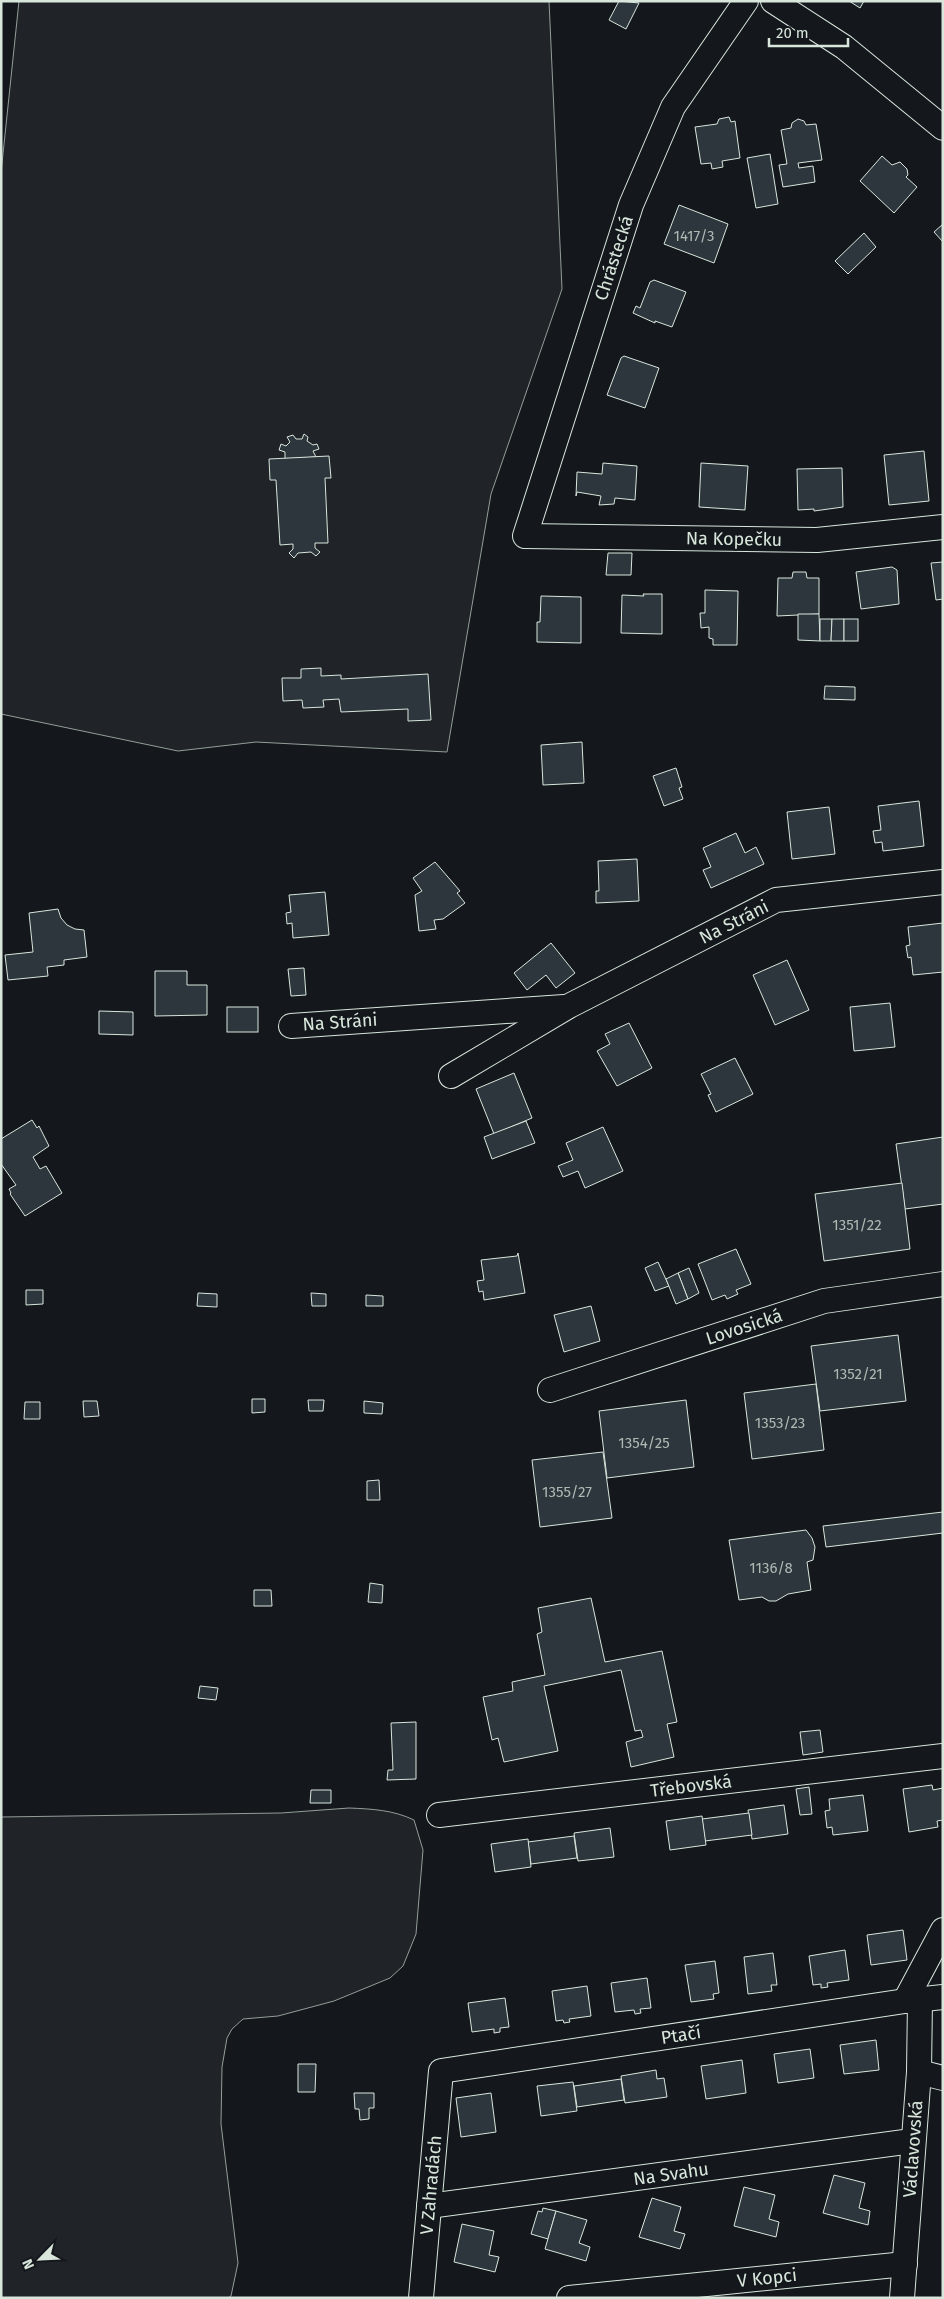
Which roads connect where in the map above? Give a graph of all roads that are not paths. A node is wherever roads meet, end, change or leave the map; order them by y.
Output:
1 (746, 1) edge
2 (773, 1) edge
3 (943, 128) edge
4 (943, 527) edge
5 (525, 536) joint
6 (943, 882) edge
7 (569, 1006) junction
8 (291, 1026) dead end
9 (450, 1076) dead end
10 (943, 1284) edge
11 (550, 1390) dead end
12 (943, 1756) edge
13 (439, 1815) dead end
14 (943, 1930) edge
15 (923, 2000) edge
16 (441, 2071) joint
17 (919, 2072) junction
18 (943, 2078) edge
19 (912, 2141) junction
20 (429, 2206) junction
21 (905, 2264) junction
22 (421, 2298) edge
23 (568, 2298) edge
24 (902, 2298) edge

1 - 5 street, Chrástecká
2 - 3 street
4 - 5 street, Na Kopečku
6 - 7 street, Na Stráni
7 - 8 street, Na Stráni
7 - 9 street, Na Stráni
10 - 11 street, Lovosická
12 - 13 street, Třebovská
14 - 15 street, Václavovská
15 - 16 street, Ptačí
15 - 17 street, Václavovská
16 - 20 street, V Zahradách
17 - 18 street
17 - 19 street, Václavovská
19 - 20 street, Na Svahu
19 - 21 street, Václavovská
20 - 22 street, V Zahradách
21 - 23 street, V Kopci
21 - 24 street, Václavovská

